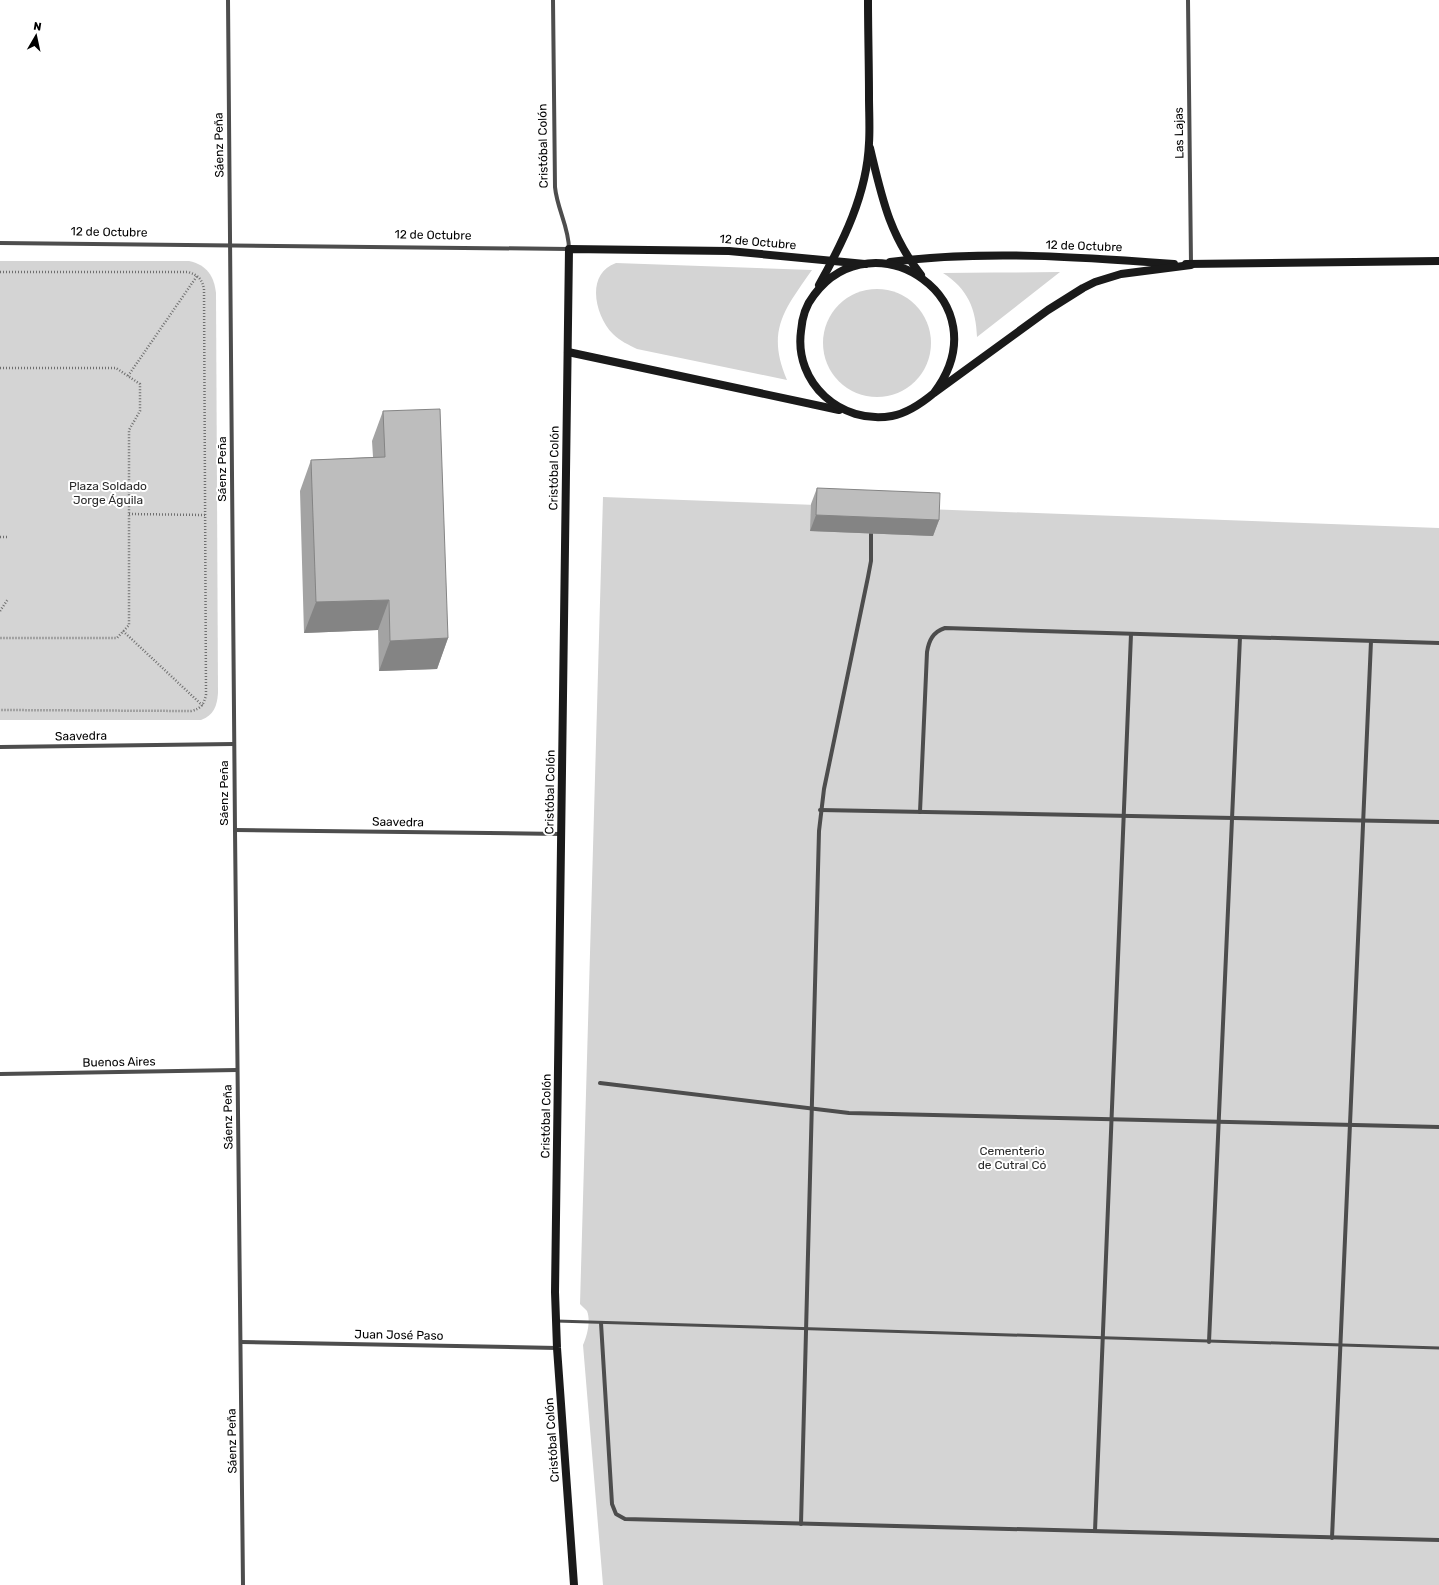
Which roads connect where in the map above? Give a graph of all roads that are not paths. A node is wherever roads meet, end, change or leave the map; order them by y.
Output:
1 (228, 0) edge
2 (552, 0) edge
3 (868, 0) edge
4 (1188, 0) edge
5 (869, 144) junction
6 (0, 242) edge
7 (230, 245) junction
8 (569, 249) junction
9 (909, 260) junction
10 (833, 261) junction
11 (1439, 261) edge
12 (881, 263) junction
13 (865, 264) junction
14 (1191, 265) junction
15 (925, 280) junction
16 (814, 295) junction
17 (568, 352) junction
18 (934, 393) junction
19 (847, 411) junction
20 (871, 533) edge
21 (1131, 634) junction
22 (1240, 637) junction
23 (1371, 641) junction
24 (1439, 643) edge
25 (234, 744) junction
26 (0, 747) edge
27 (820, 810) junction
28 (920, 812) junction
29 (1124, 816) junction
30 (1232, 818) junction
31 (1363, 821) junction
32 (1439, 822) edge
33 (235, 830) junction
34 (561, 834) junction
35 (237, 1070) junction
36 (0, 1074) edge
37 (600, 1083) dead end
38 (811, 1109) junction
39 (1112, 1119) junction
40 (1218, 1122) junction
41 (1350, 1125) junction
42 (1439, 1127) edge
43 (556, 1321) junction
44 (601, 1323) junction
45 (806, 1329) junction
46 (1103, 1338) junction
47 (241, 1342) junction
48 (1209, 1342) junction
49 (1340, 1345) junction
50 (557, 1348) junction
51 (1439, 1348) edge
52 (801, 1524) junction
53 (1095, 1531) junction
54 (1332, 1538) junction
55 (1439, 1540) edge
56 (243, 1585) edge
57 (574, 1585) edge

1 - 7 street, Sáenz Peña
2 - 8 street, Cristóbal Colón
3 - 5 main road
4 - 14 street, Las Lajas
5 - 9 main road
5 - 10 main road
6 - 7 street, 12 de Octubre
7 - 8 street, 12 de Octubre
7 - 25 street, Sáenz Peña
8 - 10 main road, 12 de Octubre
8 - 17 main road, Cristóbal Colón
9 - 12 main road, 12 de Octubre
9 - 14 main road, 12 de Octubre
9 - 15 main road
10 - 13 main road, 12 de Octubre
10 - 16 main road
11 - 14 main road, 12 de Octubre
12 - 13 main road, 12 de Octubre
12 - 15 main road, 12 de Octubre
13 - 16 main road, 12 de Octubre
14 - 18 main road, 12 de Octubre
15 - 18 main road, 12 de Octubre
16 - 19 main road, 12 de Octubre
17 - 19 main road, 12 de Octubre
17 - 34 main road, Cristóbal Colón
18 - 19 main road, 12 de Octubre
20 - 27 street
21 - 22 street
21 - 28 street
21 - 29 street
22 - 23 street
22 - 30 street
23 - 24 street
23 - 31 street
25 - 26 street, Saavedra
25 - 33 street, Sáenz Peña
27 - 28 street
27 - 38 street
28 - 29 street
29 - 30 street
29 - 39 street
30 - 31 street
30 - 40 street
31 - 32 street
31 - 41 street
33 - 34 street, Saavedra
33 - 35 street, Sáenz Peña
34 - 43 main road, Cristóbal Colón
35 - 36 street, Buenos Aires
35 - 47 street, Sáenz Peña
37 - 38 street
38 - 39 street
38 - 45 street
39 - 40 street
39 - 46 street
40 - 41 street
40 - 48 street
41 - 42 street
41 - 49 street
43 - 44 lane
43 - 50 main road, Cristóbal Colón
44 - 45 lane
44 - 52 street
45 - 46 lane
45 - 52 street
46 - 48 lane
46 - 53 street
47 - 50 street, Juan José Paso
47 - 56 street, Sáenz Peña
48 - 49 lane
49 - 51 lane
49 - 54 street
50 - 57 main road, Cristóbal Colón
52 - 53 street
53 - 54 street
54 - 55 street

